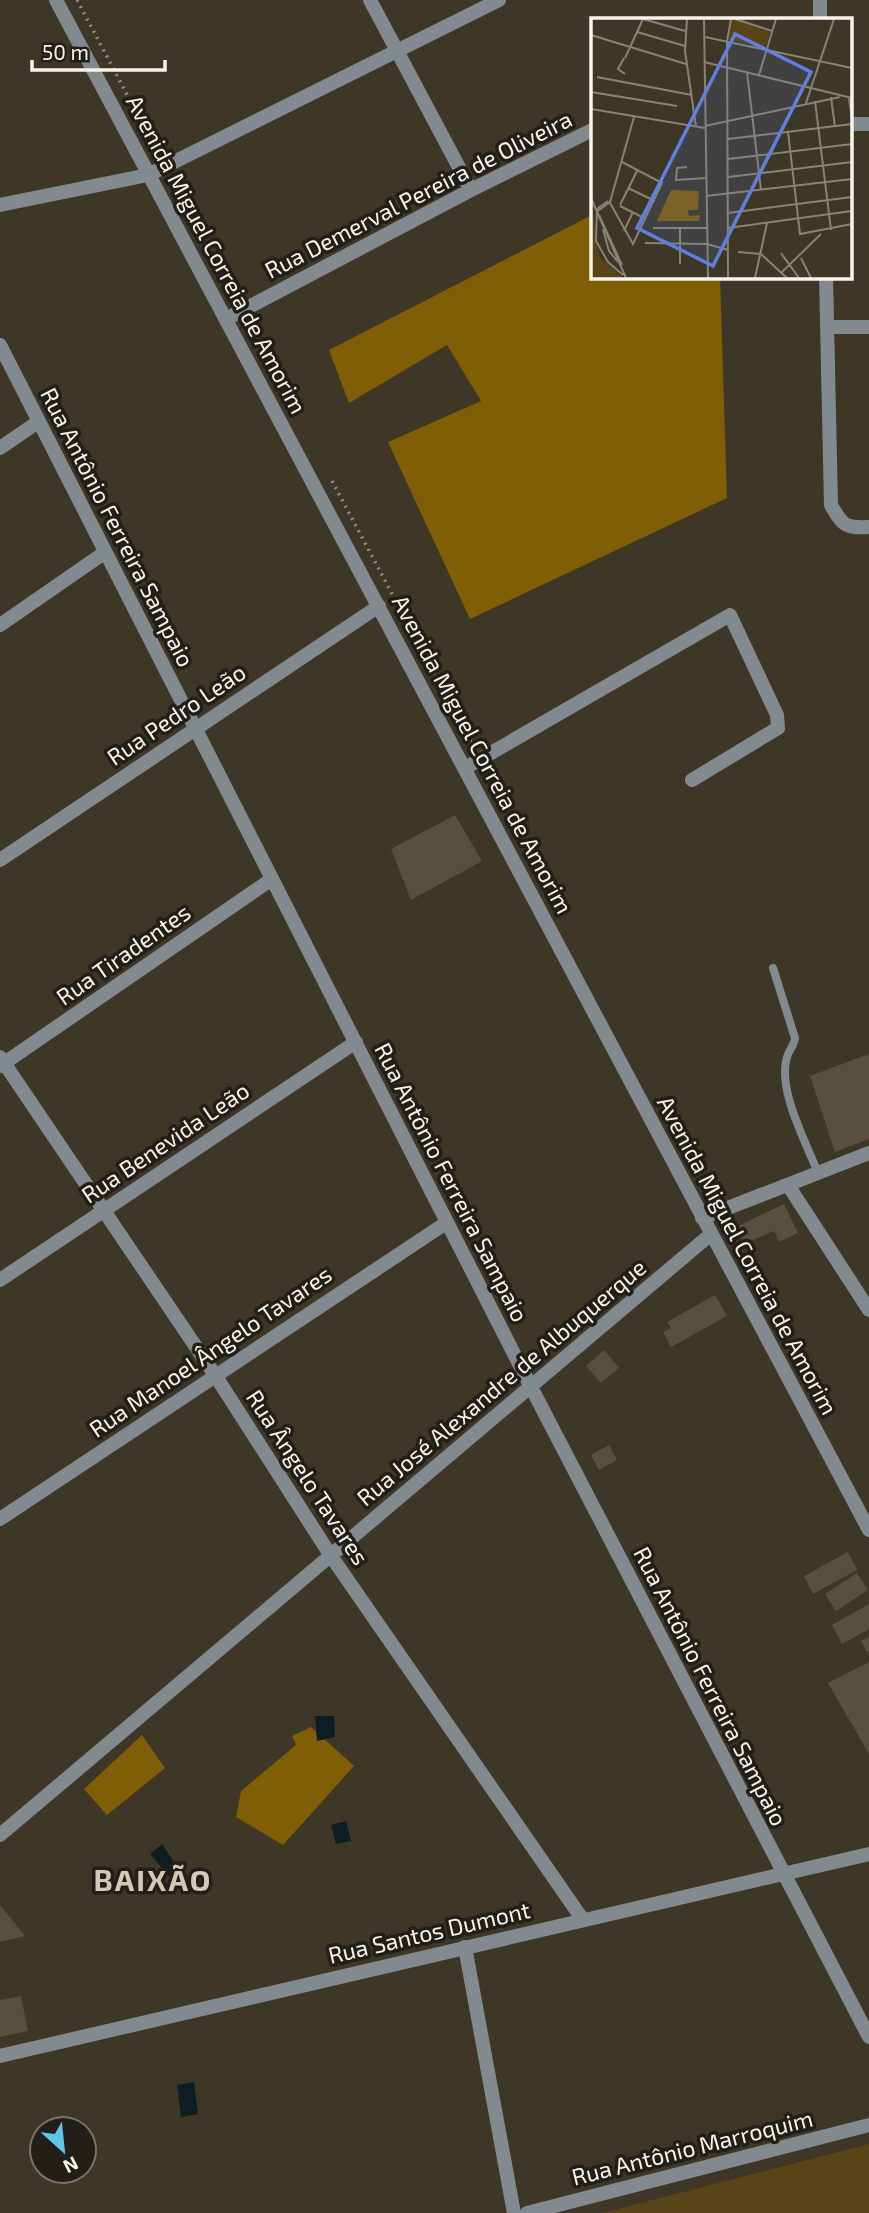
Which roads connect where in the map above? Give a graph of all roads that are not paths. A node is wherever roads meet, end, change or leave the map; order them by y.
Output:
1 (56, 0) edge
2 (370, 0) edge
3 (499, 0) edge
4 (820, 0) edge
5 (820, 18) edge
6 (395, 51) junction
7 (591, 131) edge
8 (148, 175) junction
9 (471, 190) junction
10 (0, 205) edge
11 (826, 278) edge
12 (226, 319) junction
13 (827, 327) junction
14 (869, 327) edge
15 (0, 345) edge
16 (38, 422) junction
17 (0, 448) edge
18 (869, 527) edge
19 (104, 552) junction
20 (379, 606) junction
21 (0, 625) edge
22 (195, 728) junction
23 (465, 768) junction
24 (692, 780) dead end
25 (0, 860) edge
26 (272, 879) junction
27 (773, 968) dead end
28 (356, 1042) junction
29 (2, 1062) edge
30 (869, 1153) edge
31 (818, 1173) junction
32 (788, 1185) junction
33 (102, 1210) junction
34 (702, 1218) junction
35 (446, 1223) junction
36 (711, 1234) junction
37 (0, 1280) edge
38 (869, 1310) edge
39 (215, 1375) junction
40 (531, 1387) junction
41 (0, 1518) edge
42 (869, 1531) edge
43 (331, 1556) junction
44 (0, 1835) edge
45 (869, 1854) edge
46 (783, 1875) junction
47 (583, 1920) junction
48 (465, 1947) junction
49 (869, 2037) edge
50 (0, 2056) edge
51 (869, 2125) edge
52 (513, 2213) edge
53 (527, 2213) edge

1 - 8 street, Avenida Miguel Correia de Amorim
2 - 6 street
3 - 6 street
4 - 5 street
6 - 8 street
6 - 9 street
7 - 9 street, Rua Demerval Pereira de Oliveira
8 - 10 street
8 - 12 street, Avenida Miguel Correia de Amorim
9 - 12 street, Rua Demerval Pereira de Oliveira
11 - 13 street
12 - 20 street, Avenida Miguel Correia de Amorim
13 - 14 street
13 - 18 street
15 - 16 street, Rua Antônio Ferreira Sampaio
16 - 17 street
16 - 19 street, Rua Antônio Ferreira Sampaio
19 - 21 street
19 - 22 street, Rua Antônio Ferreira Sampaio
20 - 22 street, Rua Pedro Leão
20 - 23 street, Avenida Miguel Correia de Amorim
22 - 25 street, Rua Pedro Leão
22 - 26 street, Rua Antônio Ferreira Sampaio
23 - 24 street
23 - 34 street, Avenida Miguel Correia de Amorim
26 - 28 street, Rua Antônio Ferreira Sampaio
26 - 29 street, Rua Tiradentes
27 - 31 lane
28 - 33 street, Rua Benevida Leão
28 - 35 street, Rua Antônio Ferreira Sampaio
29 - 33 street, Rua Ângelo Tavares
30 - 31 street
31 - 32 street
32 - 34 street
32 - 38 street
33 - 37 street, Rua Benevida Leão
33 - 39 street, Rua Ângelo Tavares
34 - 36 street, Avenida Miguel Correia de Amorim
35 - 39 street, Rua Manoel Ângelo Tavares
35 - 40 street, Rua Antônio Ferreira Sampaio
36 - 40 street, Rua José Alexandre de Albuquerque
36 - 42 street, Avenida Miguel Correia de Amorim
39 - 41 street, Rua Manoel Ângelo Tavares
39 - 43 street, Rua Ângelo Tavares
40 - 43 street, Rua José Alexandre de Albuquerque
40 - 46 street, Rua Antônio Ferreira Sampaio
43 - 44 street, Rua José Alexandre de Albuquerque
43 - 47 street, Rua Ângelo Tavares
45 - 46 street, Rua Santos Dumont
46 - 47 street, Rua Santos Dumont
46 - 49 street, Rua Antônio Ferreira Sampaio
47 - 48 street, Rua Santos Dumont
48 - 50 street, Rua Santos Dumont
48 - 52 street
51 - 53 street, Rua Antônio Marroquim

